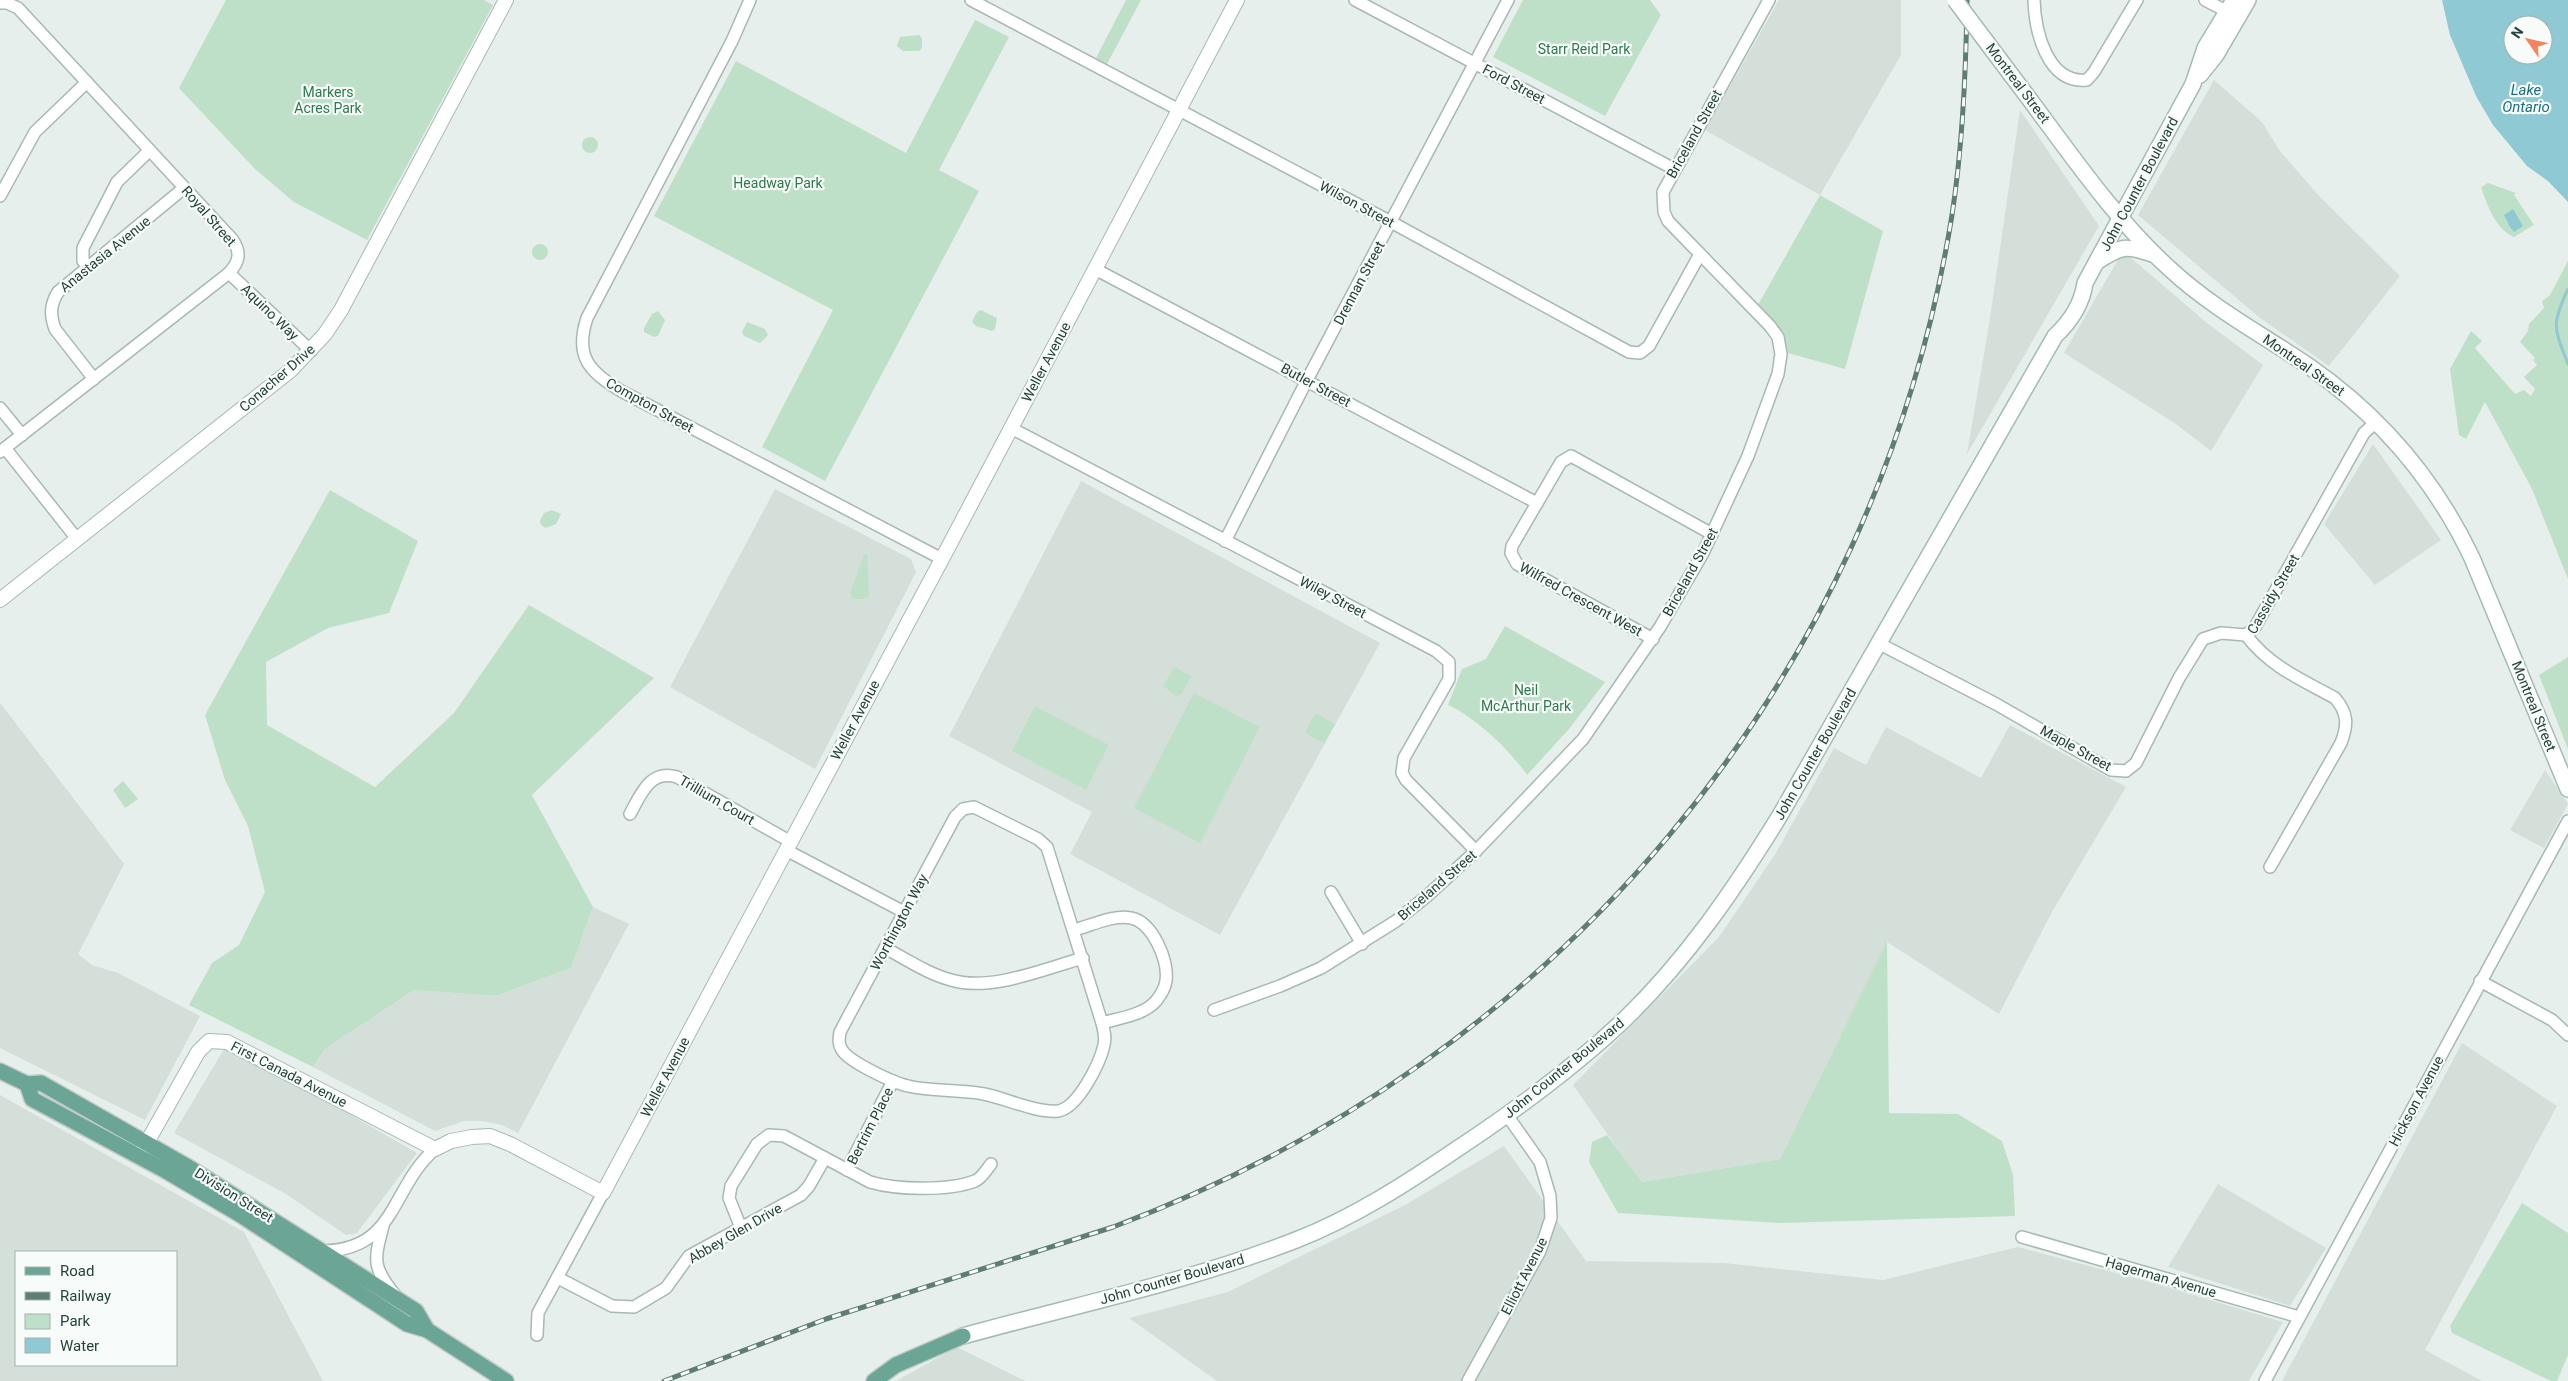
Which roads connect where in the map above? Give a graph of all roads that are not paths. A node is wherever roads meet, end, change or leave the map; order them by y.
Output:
1 (506, 0) edge
2 (750, 0) edge
3 (970, 0) edge
4 (1237, 0) edge
5 (1355, 0) edge
6 (1508, 0) edge
7 (1769, 0) edge
8 (1955, 0) edge
9 (2034, 0) edge
10 (2137, 0) edge
11 (2205, 0) edge
12 (2248, 0) edge
13 (0, 3) edge
14 (2233, 9) edge
15 (1474, 63) junction
16 (87, 82) junction
17 (1179, 110) junction
18 (150, 150) junction
19 (1674, 169) junction
20 (184, 188) junction
21 (0, 196) edge
22 (2121, 218) junction
23 (1391, 222) junction
24 (1700, 254) junction
25 (2156, 256) junction
26 (2097, 262) junction
27 (88, 266) junction
28 (1094, 269) junction
29 (229, 273) junction
30 (310, 351) junction
31 (94, 378) junction
32 (1307, 380) junction
33 (0, 408) edge
34 (2376, 422) junction
35 (1011, 428) junction
36 (22, 435) junction
37 (2, 450) edge
38 (1537, 503) junction
39 (1712, 534) junction
40 (76, 540) junction
41 (1226, 541) junction
42 (942, 559) junction
43 (0, 600) edge
44 (2246, 635) junction
45 (1652, 639) junction
46 (1878, 643) junction
47 (2568, 789) edge
48 (630, 814) dead end
49 (2568, 821) edge
50 (789, 846) junction
51 (1476, 851) junction
52 (2270, 867) dead end
53 (1331, 892) dead end
54 (904, 912) junction
55 (1074, 930) junction
56 (1362, 944) junction
57 (885, 948) junction
58 (1083, 958) junction
59 (2480, 982) junction
60 (1214, 1010) dead end
61 (1102, 1023) junction
62 (2568, 1035) edge
63 (0, 1071) edge
64 (893, 1082) junction
65 (27, 1084) junction
66 (1508, 1115) junction
67 (147, 1143) junction
68 (435, 1149) junction
69 (139, 1158) junction
70 (825, 1158) junction
71 (991, 1164) dead end
72 (847, 1170) junction
73 (603, 1193) junction
74 (382, 1226) junction
75 (741, 1228) junction
76 (2022, 1237) dead end
77 (323, 1251) junction
78 (558, 1278) junction
79 (401, 1302) junction
80 (2299, 1317) junction
81 (427, 1330) junction
82 (537, 1335) dead end
83 (506, 1381) edge
84 (874, 1381) edge
85 (1468, 1381) edge
86 (2265, 1381) edge

1 - 30 street, Conacher Drive
2 - 42 street, Compton Street
3 - 17 street, Wilson Street
4 - 17 street, Weller Avenue
5 - 15 street, Ford Street
6 - 15 street, Drennan Street
7 - 19 street, Briceland Street
8 - 22 main road, Montreal Street, bridge
9 - 10 street
11 - 14 street
12 - 14 main road, John Counter Boulevard
13 - 16 street, Royal Street
14 - 22 main road, John Counter Boulevard
15 - 19 street, Ford Street
15 - 23 street, Drennan Street
16 - 18 street, Royal Street
16 - 21 street
17 - 23 street, Wilson Street
17 - 28 street, Weller Avenue
18 - 20 street, Royal Street
18 - 27 street
19 - 24 street, Briceland Street
20 - 27 street, Anastasia Avenue
20 - 29 street, Royal Street
22 - 25 main road, Montreal Street
22 - 26 main road, John Counter Boulevard
23 - 24 street, Wilson Street
23 - 32 street, Drennan Street
24 - 39 street, Briceland Street
25 - 26 main road
25 - 34 main road, Montreal Street
26 - 46 main road, John Counter Boulevard
27 - 31 street, Anastasia Avenue
28 - 32 street, Butler Street
28 - 35 street, Weller Avenue
29 - 30 street, Aquino Way
29 - 31 street
30 - 40 street, Conacher Drive
31 - 36 street
32 - 38 street, Butler Street
32 - 41 street, Drennan Street
33 - 36 street
34 - 44 street, Cassidy Street
34 - 47 main road, Montreal Street
35 - 41 street, Wiley Street
35 - 42 street, Weller Avenue
36 - 37 street
37 - 40 street
38 - 39 street
38 - 45 street, Wilfred Crescent West
39 - 45 street, Briceland Street
40 - 43 street, Conacher Drive
41 - 51 street, Wiley Street
42 - 50 street, Weller Avenue
44 - 46 street, Maple Street
44 - 52 street, Cassidy Street
45 - 51 street, Briceland Street
46 - 66 main road, John Counter Boulevard
48 - 50 street, Trillium Court
49 - 59 street, Hickson Avenue
50 - 54 street
50 - 73 street, Weller Avenue
51 - 56 street, Briceland Street
53 - 56 street
54 - 55 street, Worthington Way
54 - 57 street, Worthington Way
55 - 58 street, Worthington Way
55 - 61 street
56 - 60 street, Briceland Street
57 - 58 street
57 - 64 street, Worthington Way
58 - 61 street, Worthington Way
59 - 62 street
59 - 80 street, Hickson Avenue
61 - 64 street, Worthington Way
63 - 65 main road, Division Street
64 - 72 street, Bertrim Place
65 - 67 main road, Division Street
65 - 69 main road, Division Street
66 - 84 main road, John Counter Boulevard
66 - 85 street, Elliott Avenue
67 - 68 street, First Canada Avenue
67 - 69 street, First Canada Avenue
67 - 77 main road, Division Street
68 - 73 street
68 - 74 street
69 - 81 main road, Division Street
70 - 72 street
70 - 75 street, Abbey Glen Drive
70 - 75 street
71 - 72 street
73 - 78 street
74 - 77 street
74 - 79 street
75 - 78 street, Abbey Glen Drive
76 - 80 street, Hagerman Avenue
77 - 79 main road, Division Street
78 - 82 street
79 - 81 main road, Division Street
80 - 86 street, Hickson Avenue
81 - 83 main road, Division Street

